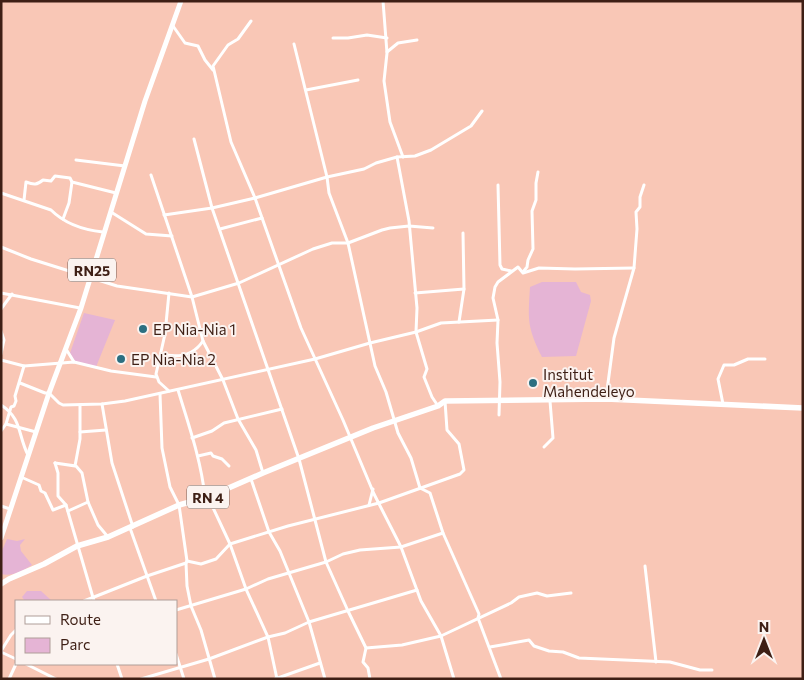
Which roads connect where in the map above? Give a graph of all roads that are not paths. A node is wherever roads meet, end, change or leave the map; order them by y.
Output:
1 (181, 1) edge
2 (383, 1) edge
3 (252, 21) dead end
4 (172, 26) junction
5 (333, 38) dead end
6 (387, 38) junction
7 (417, 40) dead end
8 (294, 44) dead end
9 (387, 53) junction
10 (213, 70) junction
11 (358, 80) dead end
12 (306, 90) junction
13 (482, 111) dead end
14 (194, 138) dead end
15 (397, 157) junction
16 (403, 157) junction
17 (76, 160) dead end
18 (125, 166) junction
19 (538, 172) dead end
20 (151, 175) dead end
21 (327, 177) junction
22 (72, 182) junction
23 (644, 184) dead end
24 (498, 185) dead end
25 (1, 193) edge
26 (116, 193) junction
27 (255, 198) junction
28 (24, 200) junction
29 (212, 208) junction
30 (110, 211) junction
31 (164, 215) junction
32 (262, 218) junction
33 (63, 219) junction
34 (409, 226) junction
35 (433, 228) dead end
36 (220, 229) junction
37 (103, 232) junction
38 (463, 233) dead end
39 (172, 236) junction
40 (348, 243) junction
41 (1, 247) edge
42 (278, 264) junction
43 (634, 268) junction
44 (511, 271) junction
45 (523, 272) junction
46 (90, 278) junction
47 (239, 283) junction
48 (464, 288) junction
49 (1, 293) edge
50 (169, 293) junction
51 (415, 293) junction
52 (12, 294) junction
53 (192, 297) junction
54 (81, 308) junction
55 (1, 309) edge
56 (498, 320) junction
57 (459, 322) junction
58 (1, 331) edge
59 (416, 332) junction
60 (203, 341) junction
61 (370, 343) junction
62 (66, 349) junction
63 (1, 354) edge
64 (161, 354) junction
65 (315, 359) junction
66 (764, 359) dead end
67 (1, 360) edge
68 (74, 362) junction
69 (60, 364) junction
70 (24, 366) junction
71 (269, 370) junction
72 (156, 377) junction
73 (223, 380) junction
74 (20, 383) junction
75 (178, 390) junction
76 (169, 392) junction
77 (49, 393) junction
78 (160, 394) junction
79 (500, 399) junction
80 (606, 399) junction
81 (550, 400) junction
82 (445, 401) junction
83 (102, 404) junction
84 (1, 405) edge
85 (80, 405) junction
86 (723, 405) junction
87 (438, 406) junction
88 (803, 408) edge
89 (282, 409) junction
90 (10, 412) junction
91 (499, 415) dead end
92 (238, 419) junction
93 (394, 420) junction
94 (6, 424) junction
95 (20, 428) junction
96 (106, 430) junction
97 (1, 431) edge
98 (36, 432) junction
99 (80, 432) junction
100 (192, 438) junction
101 (350, 438) junction
102 (544, 447) dead end
103 (28, 455) junction
104 (198, 456) junction
105 (299, 459) junction
106 (55, 463) junction
107 (229, 466) dead end
108 (263, 472) junction
109 (21, 477) junction
110 (251, 479) junction
111 (373, 488) junction
112 (420, 488) junction
113 (207, 497) junction
114 (88, 502) junction
115 (380, 503) junction
116 (66, 504) junction
117 (179, 505) junction
118 (1, 506) edge
119 (368, 506) junction
120 (10, 509) junction
121 (68, 511) junction
122 (316, 519) junction
123 (132, 527) junction
124 (269, 532) junction
125 (443, 532) junction
126 (108, 537) junction
127 (1, 538) edge
128 (230, 544) junction
129 (77, 546) junction
130 (400, 546) junction
131 (186, 562) junction
132 (326, 562) junction
133 (646, 566) dead end
134 (289, 573) junction
135 (147, 576) junction
136 (1, 579) edge
137 (9, 579) junction
138 (1, 584) edge
139 (246, 589) junction
140 (417, 590) junction
141 (571, 593) dead end
142 (93, 599) edge
143 (156, 600) edge
144 (191, 606) junction
145 (178, 609) edge
146 (348, 612) junction
147 (478, 618) junction
148 (309, 622) junction
149 (15, 631) edge
150 (441, 636) junction
151 (268, 637) junction
152 (490, 647) junction
153 (366, 648) junction
154 (1, 652) edge
155 (15, 659) edge
156 (178, 659) edge
157 (209, 659) junction
158 (656, 662) junction
159 (320, 663) junction
160 (16, 665) edge
161 (28, 665) edge
162 (117, 665) edge
163 (182, 668) junction
164 (712, 670) dead end
165 (9, 679) edge
166 (56, 679) edge
167 (122, 679) edge
168 (141, 679) edge
169 (184, 679) edge
170 (215, 679) edge
171 (276, 679) edge
172 (325, 679) edge
173 (370, 679) edge
174 (454, 679) edge
175 (501, 679) edge

1 - 4 main road, RN25
2 - 6 street
3 - 10 street
4 - 10 street
4 - 18 main road, RN25
5 - 6 street
6 - 9 street
7 - 9 street
8 - 12 street
9 - 16 street
10 - 27 street
11 - 12 street
12 - 21 street
13 - 16 street
14 - 29 street
15 - 16 street
15 - 21 street
15 - 34 street
17 - 18 street
18 - 26 main road, RN25
19 - 45 street
20 - 31 street
21 - 27 street
21 - 40 street
22 - 26 street
22 - 28 street
22 - 33 street
23 - 43 street
24 - 44 street
25 - 28 street
26 - 30 main road, RN25
27 - 29 street
27 - 32 street
28 - 33 street
29 - 31 street
29 - 36 street
30 - 37 main road, RN25
30 - 39 street
31 - 39 street
32 - 36 street
32 - 42 street
33 - 37 street
34 - 35 street
34 - 40 street
34 - 51 street
36 - 47 street
37 - 46 main road, RN25
38 - 48 street
39 - 53 street
40 - 42 street
40 - 61 street
41 - 46 street
42 - 47 street
42 - 65 street
43 - 45 street
43 - 80 street
44 - 45 street
44 - 56 street
46 - 50 street
46 - 54 main road, RN25
47 - 53 street
47 - 71 street
48 - 51 street
48 - 57 street
49 - 52 street
50 - 53 street
50 - 64 street
51 - 59 street
52 - 54 street
52 - 55 street
53 - 60 street
54 - 62 main road, RN25
56 - 57 street
56 - 79 street
57 - 59 street
58 - 63 street
59 - 61 street
59 - 87 street
60 - 64 street
60 - 73 street
61 - 65 street
61 - 93 street
62 - 68 street
62 - 69 main road, RN25
64 - 72 street
65 - 71 street
65 - 101 street
66 - 86 street
67 - 70 street
68 - 69 street
68 - 72 street
69 - 70 street
69 - 77 main road, RN25
70 - 74 street
71 - 73 street
71 - 89 street
72 - 76 street
73 - 75 street
73 - 92 street
74 - 77 street
74 - 90 street
75 - 76 street
75 - 100 street
76 - 78 street
77 - 85 street
77 - 98 main road, RN25
78 - 83 street
78 - 117 street
79 - 81 highway
79 - 82 highway
79 - 91 street
80 - 81 highway
80 - 86 highway
81 - 102 street
82 - 87 highway, RN 4
82 - 112 street
83 - 85 street
83 - 96 street
84 - 90 street
85 - 99 street
86 - 88 highway
87 - 93 highway, RN 4
89 - 92 street
89 - 105 street
90 - 94 street
90 - 95 street
92 - 100 street
92 - 108 street
93 - 101 highway, RN 4
93 - 112 street
94 - 95 street
94 - 97 street
95 - 98 street
95 - 103 street
96 - 99 street
96 - 123 street
98 - 103 main road, RN25
99 - 106 street
100 - 104 street
101 - 105 highway, RN 4
101 - 111 street
103 - 109 main road, RN25
104 - 107 street
104 - 113 street
105 - 108 highway, RN 4
105 - 122 street
106 - 114 street
106 - 116 street
108 - 110 highway, RN 4
109 - 116 street
109 - 120 main road, RN25
110 - 113 highway, RN 4
110 - 124 street
111 - 115 street
111 - 119 street
112 - 115 street
112 - 125 street
113 - 117 highway, RN 4
113 - 128 street
114 - 121 street
114 - 126 street
115 - 119 street
115 - 130 street
116 - 121 street
117 - 123 highway, RN 4
117 - 131 street
118 - 120 street
119 - 122 street
120 - 127 main road, RN25
121 - 129 street
122 - 124 street
122 - 132 street
123 - 126 highway, RN 4
123 - 135 street
124 - 128 street
124 - 134 street
125 - 130 street
125 - 147 street
126 - 129 highway, RN 4
128 - 131 street
128 - 139 street
129 - 137 highway, RN 4
129 - 142 street
130 - 132 street
130 - 140 street
131 - 135 street
131 - 144 street
132 - 134 street
132 - 146 street
133 - 158 street
134 - 139 street
134 - 148 street
135 - 142 street
135 - 143 street
136 - 137 highway, RN 4
137 - 138 highway, RN 4
139 - 144 street
139 - 151 street
140 - 146 street
140 - 150 street
141 - 147 street
144 - 145 street
144 - 157 street
146 - 148 street
146 - 153 street
147 - 150 street
147 - 152 street
148 - 151 street
148 - 159 street
149 - 154 street
150 - 153 street
150 - 174 street
151 - 157 street
151 - 171 street
152 - 158 street
152 - 175 street
153 - 173 street
154 - 155 street
156 - 163 street
157 - 163 street
157 - 170 street
158 - 164 street
159 - 171 street
159 - 172 street
160 - 165 street
161 - 166 street
162 - 167 street
163 - 168 street
163 - 169 street

